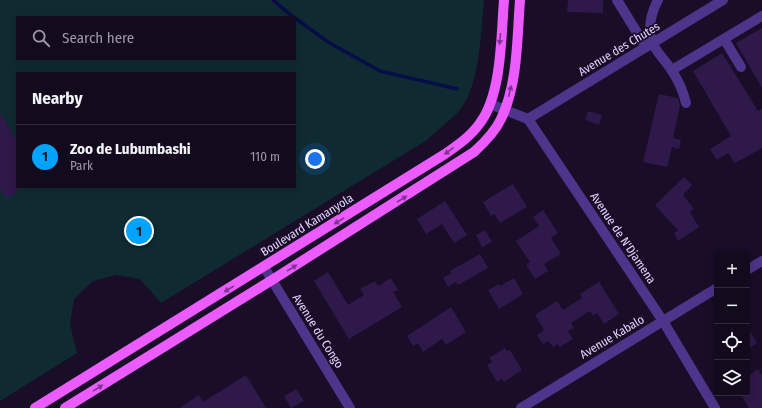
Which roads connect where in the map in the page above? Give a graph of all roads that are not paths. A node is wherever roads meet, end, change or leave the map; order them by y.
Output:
1 (504, 0) edge
2 (520, 0) edge
3 (617, 0) edge
4 (658, 0) edge
5 (723, 0) edge
6 (762, 16) edge
7 (724, 39) junction
8 (649, 45) junction
9 (741, 67) dead end
10 (672, 70) junction
11 (686, 103) dead end
12 (490, 104) junction
13 (505, 110) junction
14 (528, 119) junction
15 (762, 261) edge
16 (264, 268) junction
17 (750, 268) edge
18 (272, 280) junction
19 (714, 290) edge
20 (663, 321) junction
21 (34, 408) edge
22 (65, 408) edge
23 (350, 408) edge
24 (521, 408) edge
25 (714, 408) edge

1 -> 12 main road, Boulevard Kamanyola
13 -> 2 main road
3 - 8 street
4 - 8 street
5 - 8 street, Avenue des Chutes
6 - 7 street
7 - 9 street
7 - 10 street
8 - 10 street
8 - 14 street, Avenue des Chutes
10 - 11 street
12 - 13 street
12 -> 16 main road, Boulevard Kamanyola
13 - 14 street
18 -> 13 main road
14 - 20 street, Avenue de N'Djamena
15 - 17 street
16 - 18 street, Avenue du Congo
16 -> 21 main road, Boulevard Kamanyola
22 -> 18 main road
18 - 23 street, Avenue du Congo
19 - 20 street, Avenue Kabalo
20 - 24 street, Avenue Kabalo
20 - 25 street, Avenue de N'Djamena

